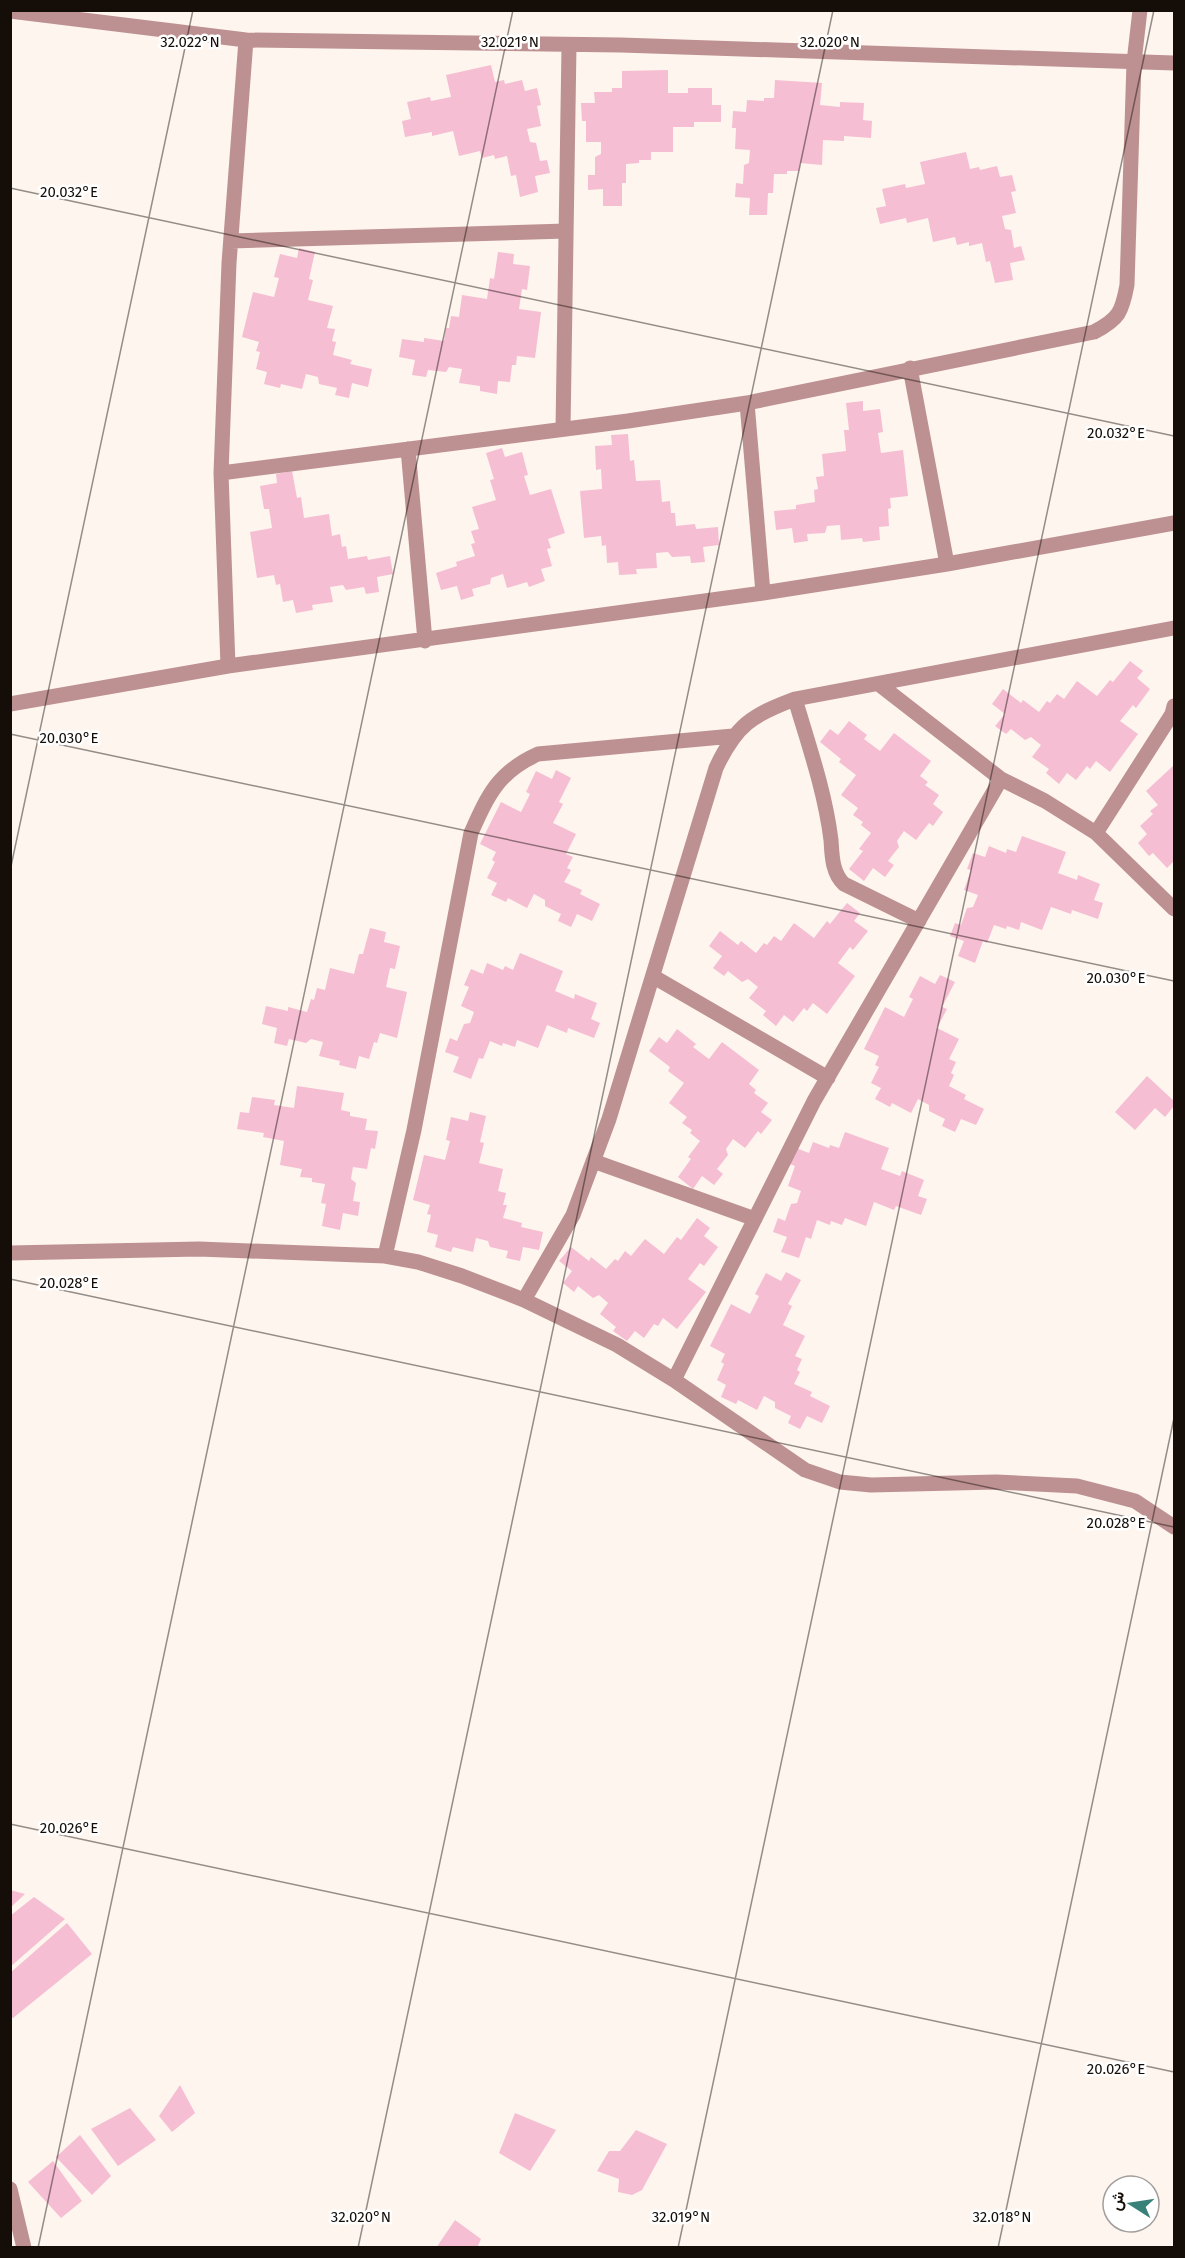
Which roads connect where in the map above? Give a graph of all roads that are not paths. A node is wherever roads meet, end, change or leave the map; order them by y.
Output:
1 (1140, 10) edge
2 (10, 11) edge
3 (246, 40) junction
4 (569, 45) junction
5 (1134, 62) junction
6 (1174, 63) edge
7 (566, 231) junction
8 (231, 241) junction
9 (910, 368) junction
10 (747, 403) junction
11 (563, 429) junction
12 (408, 449) junction
13 (221, 473) junction
14 (1174, 523) edge
15 (947, 564) junction
16 (763, 593) junction
17 (1174, 629) edge
18 (425, 641) junction
19 (228, 666) junction
20 (880, 685) junction
21 (795, 699) junction
22 (10, 704) edge
23 (1174, 706) edge
24 (733, 736) junction
25 (1001, 779) junction
26 (1096, 832) junction
27 (1174, 909) edge
28 (919, 921) junction
29 (654, 977) junction
30 (828, 1078) junction
31 (593, 1161) junction
32 (755, 1219) junction
33 (10, 1253) edge
34 (385, 1256) junction
35 (524, 1300) junction
36 (674, 1380) junction
37 (1174, 1527) edge
38 (10, 2189) edge
39 (24, 2247) edge

1 - 5 street
2 - 3 street
3 - 4 street
3 - 8 street
4 - 5 street
4 - 7 street
5 - 6 street
5 - 9 street
7 - 8 street
7 - 11 street
8 - 13 street
9 - 10 street
9 - 15 street
10 - 11 street
10 - 16 street
11 - 12 street
12 - 13 street
12 - 18 street
13 - 19 street
14 - 15 street
15 - 16 street
16 - 18 street
17 - 20 street
18 - 19 street
19 - 22 street
20 - 21 street
20 - 25 street
21 - 24 street
21 - 28 street
23 - 26 street
24 - 29 street
24 - 34 street
25 - 26 street
25 - 28 street
26 - 27 street
28 - 30 street
29 - 30 street
29 - 31 street
30 - 32 street
31 - 32 street
31 - 35 street
32 - 36 street
33 - 34 street
34 - 35 street
35 - 36 street
36 - 37 street
38 - 39 street

